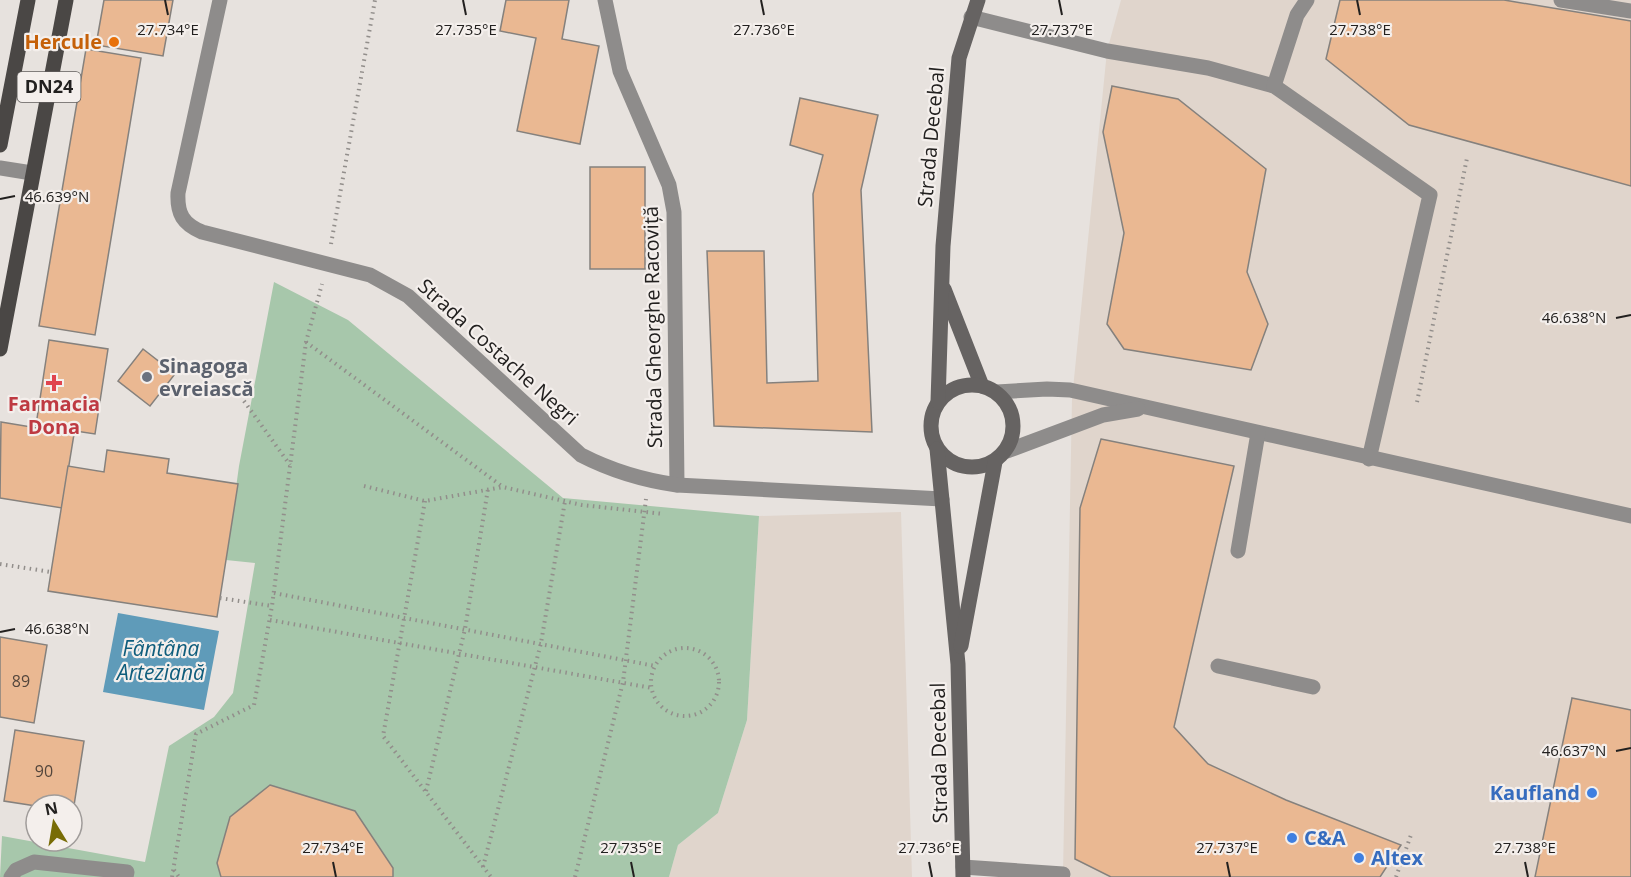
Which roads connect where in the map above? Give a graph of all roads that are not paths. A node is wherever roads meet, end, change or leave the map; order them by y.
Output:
1 (28, 0) edge
2 (66, 0) edge
3 (220, 0) edge
4 (605, 0) edge
5 (978, 0) edge
6 (1307, 0) edge
7 (1561, 0) edge
8 (1631, 11) edge
9 (971, 17) junction
10 (1274, 86) junction
11 (0, 145) edge
12 (0, 168) edge
13 (32, 173) junction
14 (941, 280) junction
15 (0, 349) edge
16 (982, 386) junction
17 (997, 392) junction
18 (938, 402) junction
19 (1142, 408) junction
20 (1258, 433) junction
21 (937, 449) junction
22 (1006, 451) junction
23 (1369, 459) junction
24 (995, 462) junction
25 (677, 485) junction
26 (942, 499) junction
27 (1631, 516) edge
28 (1238, 551) dead end
29 (958, 664) junction
30 (1218, 666) dead end
31 (1313, 687) dead end
32 (963, 872) edge
33 (1063, 874) dead end
34 (11, 877) edge
35 (126, 877) edge

1 - 11 main road, DN24
2 - 13 main road, DN24
3 - 25 street, Strada Costache Negri
4 - 25 street, Strada Gheorghe Racoviță
5 - 9 main road, Strada Decebal
6 - 10 street
7 - 8 street
9 - 10 street
9 - 14 main road, Strada Decebal
10 - 23 street
12 - 13 street
13 - 15 main road, DN24
14 - 16 main road, Strada Decebal
14 - 18 main road, Strada Decebal
16 - 17 main road
16 - 18 main road
17 - 19 street
17 - 22 main road
18 - 21 main road
19 - 20 street
19 - 22 street
20 - 23 street
20 - 28 street
21 - 24 main road
21 - 26 main road, Strada Decebal
22 - 24 main road
23 - 27 street
24 - 29 main road, Strada Decebal
25 - 26 street, Strada Costache Negri
26 - 29 main road, Strada Decebal
29 - 32 main road, Strada Decebal
30 - 31 street
32 - 33 street
34 - 35 street

